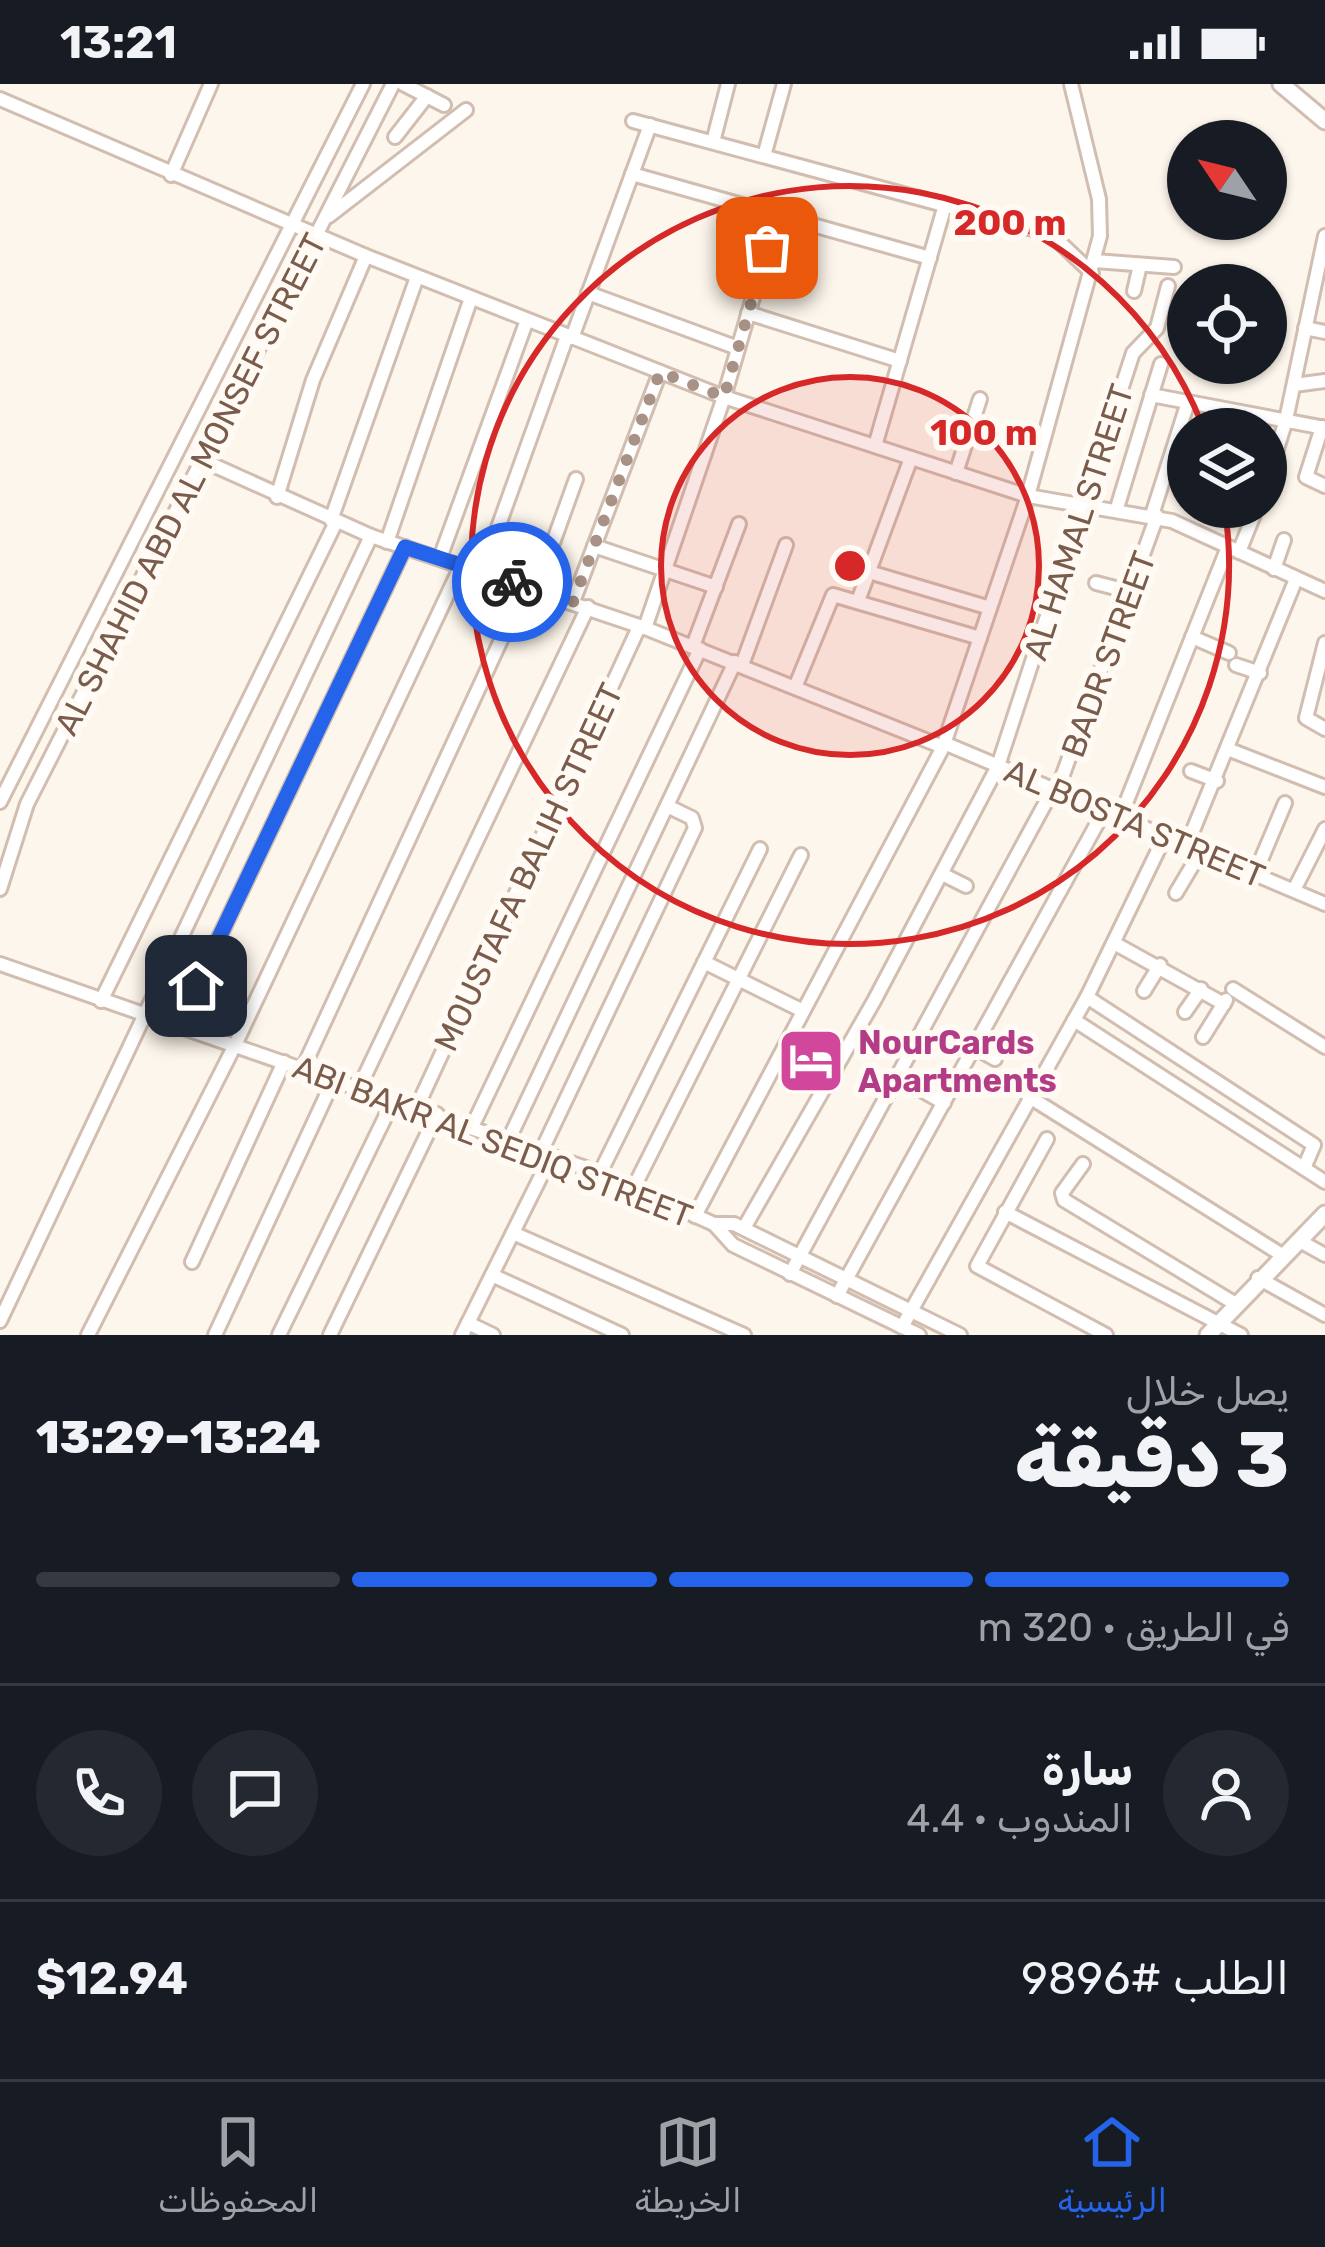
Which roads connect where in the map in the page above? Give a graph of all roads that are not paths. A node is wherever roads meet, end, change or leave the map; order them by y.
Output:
1 (211, 84) edge
2 (363, 84) edge
3 (393, 84) edge
4 (403, 84) edge
5 (728, 84) edge
6 (784, 84) edge
7 (1071, 84) edge
8 (1281, 84) edge
9 (427, 96) junction
10 (0, 99) edge
11 (444, 104) dead end
12 (466, 110) dead end
13 (633, 121) dead end
14 (1325, 121) edge
15 (650, 125) junction
16 (395, 137) dead end
17 (713, 142) junction
18 (764, 156) junction
19 (632, 174) junction
20 (171, 175) junction
21 (945, 205) junction
22 (777, 215) junction
23 (327, 218) junction
24 (291, 225) junction
25 (317, 236) junction
26 (1325, 236) edge
27 (366, 256) junction
28 (930, 257) junction
29 (1140, 265) junction
30 (1094, 267) junction
31 (1167, 267) edge
32 (417, 277) junction
33 (1167, 290) edge
34 (1134, 291) dead end
35 (589, 292) junction
36 (470, 298) junction
37 (748, 313) junction
38 (527, 320) junction
39 (1305, 328) junction
40 (1325, 332) edge
41 (570, 337) junction
42 (738, 348) junction
43 (900, 361) junction
44 (1160, 364) dead end
45 (660, 372) junction
46 (1325, 381) edge
47 (1294, 385) junction
48 (1151, 395) junction
49 (724, 397) junction
50 (980, 400) dead end
51 (1188, 402) junction
52 (1187, 408) edge
53 (1219, 408) edge
54 (1287, 416) edge
55 (1287, 421) edge
56 (1323, 428) edge
57 (875, 446) junction
58 (1320, 446) edge
59 (911, 458) junction
60 (204, 460) junction
61 (956, 473) junction
62 (576, 478) dead end
63 (1167, 484) edge
64 (1325, 486) edge
65 (1028, 496) junction
66 (277, 497) junction
67 (1086, 504) junction
68 (1117, 508) junction
69 (1155, 515) junction
70 (333, 521) junction
71 (740, 524) dead end
72 (1246, 528) edge
73 (371, 536) junction
74 (1283, 540) dead end
75 (387, 542) junction
76 (786, 545) dead end
77 (594, 546) junction
78 (405, 547) junction
79 (1234, 550) junction
80 (440, 558) junction
81 (461, 566) junction
82 (1274, 569) junction
83 (665, 570) junction
84 (482, 572) junction
85 (868, 572) junction
86 (1296, 579) junction
87 (1096, 583) dead end
88 (716, 587) junction
89 (531, 588) junction
90 (1131, 592) junction
91 (1325, 592) edge
92 (573, 602) junction
93 (858, 602) junction
94 (588, 608) junction
95 (990, 608) junction
96 (642, 628) junction
97 (980, 638) junction
98 (1192, 638) junction
99 (1325, 643) edge
100 (696, 648) junction
101 (739, 663) junction
102 (1260, 673) junction
103 (796, 685) junction
104 (1325, 729) edge
105 (943, 745) junction
106 (1317, 746) dead end
107 (1230, 750) junction
108 (998, 766) junction
109 (1191, 771) dead end
110 (1217, 781) junction
111 (1325, 787) edge
112 (1055, 790) junction
113 (0, 802) edge
114 (1285, 803) dead end
115 (667, 806) junction
116 (1104, 811) junction
117 (1120, 818) junction
118 (1325, 829) edge
119 (1165, 836) junction
120 (1187, 845) junction
121 (760, 849) dead end
122 (1202, 851) junction
123 (801, 855) dead end
124 (942, 874) junction
125 (1255, 874) junction
126 (967, 886) dead end
127 (0, 889) edge
128 (1294, 890) junction
129 (1176, 893) dead end
130 (1325, 904) edge
131 (1114, 943) junction
132 (1005, 954) dead end
133 (704, 962) junction
134 (1021, 963) junction
135 (0, 964) edge
136 (1160, 965) junction
137 (739, 980) junction
138 (1201, 989) junction
139 (1144, 991) dead end
140 (982, 992) dead end
141 (1087, 997) junction
142 (101, 1000) junction
143 (1000, 1001) junction
144 (1224, 1004) junction
145 (803, 1011) junction
146 (1185, 1012) dead end
147 (142, 1014) junction
148 (1074, 1020) junction
149 (177, 1025) junction
150 (1203, 1037) dead end
151 (235, 1045) junction
152 (1325, 1046) edge
153 (974, 1047) junction
154 (995, 1059) dead end
155 (284, 1062) junction
156 (302, 1068) junction
157 (334, 1079) junction
158 (359, 1088) junction
159 (923, 1091) dead end
160 (1028, 1096) junction
161 (394, 1099) junction
162 (944, 1103) junction
163 (417, 1107) junction
164 (437, 1114) junction
165 (472, 1127) junction
166 (1047, 1139) dead end
167 (508, 1141) junction
168 (546, 1154) junction
169 (1083, 1164) dead end
170 (1304, 1168) junction
171 (600, 1173) junction
172 (1325, 1182) edge
173 (634, 1187) junction
174 (1005, 1212) junction
175 (695, 1216) junction
176 (1324, 1216) edge
177 (714, 1224) junction
178 (744, 1228) junction
179 (513, 1233) junction
180 (1298, 1240) junction
181 (1282, 1255) junction
182 (1325, 1255) edge
183 (800, 1256) junction
184 (192, 1262) dead end
185 (790, 1274) junction
186 (492, 1275) junction
187 (1258, 1278) junction
188 (846, 1279) junction
189 (837, 1296) junction
190 (1234, 1303) junction
191 (910, 1311) junction
192 (1325, 1315) edge
193 (0, 1321) edge
194 (902, 1327) junction
195 (465, 1329) edge
196 (1213, 1329) edge
197 (88, 1335) edge
198 (215, 1335) edge
199 (279, 1335) edge
200 (330, 1335) edge
201 (494, 1335) edge
202 (622, 1335) edge
203 (744, 1335) edge
204 (919, 1335) edge
205 (960, 1335) edge
206 (1106, 1335) edge
207 (1241, 1335) edge

1 - 20 street
2 - 24 street, AL SHAHID ABD AL MONSEF STREET
3 - 23 street, AL SHAHID ABD AL MONSEF STREET
4 - 9 street
5 - 17 street
6 - 18 street
7 - 30 street
8 - 14 street
9 - 11 street
9 - 16 street
10 - 20 street
12 - 23 street
13 - 15 street
15 - 17 street
15 - 19 street
17 - 18 street
18 - 21 street
19 - 22 street
19 - 35 street
20 - 24 street
21 - 28 street
21 - 30 street
22 - 28 street
22 - 37 street, MOUSTAFA BALIH STREET
23 - 25 street, AL SHAHID ABD AL MONSEF STREET
24 - 25 street
24 - 113 street, AL SHAHID ABD AL MONSEF STREET
25 - 27 street
25 - 60 street, AL SHAHID ABD AL MONSEF STREET
26 - 39 street
27 - 32 street
27 - 66 street
28 - 43 street
29 - 30 street
29 - 31 street
29 - 34 street
30 - 65 street
32 - 36 street
32 - 70 street
33 - 67 street, AL HAMAL STREET
35 - 41 street
35 - 42 street
36 - 38 street
36 - 75 street
37 - 42 street, MOUSTAFA BALIH STREET
37 - 43 street
38 - 41 street
38 - 80 street
39 - 40 street
39 - 47 street
41 - 45 street
41 - 84 street
42 - 49 street, MOUSTAFA BALIH STREET
43 - 57 street
44 - 48 street
45 - 49 street
45 - 77 street
46 - 47 street
47 - 54 street
48 - 51 street
48 - 68 street
49 - 57 street
49 - 83 street, MOUSTAFA BALIH STREET
50 - 61 street
51 - 52 street, BADR STREET
51 - 53 street
55 - 56 street
56 - 58 street
57 - 59 street
58 - 64 street
59 - 61 street
59 - 85 street
60 - 66 street, AL BOSTA STREET
60 - 127 street, AL SHAHID ABD AL MONSEF STREET
61 - 65 street
62 - 89 street
63 - 69 street, BADR STREET
65 - 67 street
65 - 95 street
66 - 70 street, AL BOSTA STREET
67 - 68 street
67 - 108 street, AL HAMAL STREET
68 - 69 street
69 - 79 street
69 - 90 street, BADR STREET
70 - 73 street, AL BOSTA STREET
70 - 142 street
71 - 88 street
72 - 79 street
73 - 75 street, AL BOSTA STREET
73 - 147 street
74 - 82 street
75 - 78 street, AL BOSTA STREET
76 - 101 street
77 - 83 street
77 - 92 street
78 - 80 street, AL BOSTA STREET
78 - 149 street
79 - 82 street
79 - 98 street
80 - 81 street, AL BOSTA STREET
81 - 84 street, AL BOSTA STREET
81 - 151 street
82 - 86 street
83 - 88 street
83 - 96 street, MOUSTAFA BALIH STREET
84 - 89 street, AL BOSTA STREET
85 - 93 street
85 - 95 street
86 - 91 street
86 - 102 street
87 - 90 street
88 - 100 street
89 - 92 street, AL BOSTA STREET
89 - 156 street
90 - 112 street, BADR STREET
92 - 94 street, AL BOSTA STREET
93 - 97 street
93 - 103 street
94 - 96 street, AL BOSTA STREET
94 - 158 street
95 - 97 street
96 - 100 street, AL BOSTA STREET
96 - 163 street, MOUSTAFA BALIH STREET
97 - 105 street
98 - 102 street
98 - 117 street
99 - 104 street
100 - 101 street, AL BOSTA STREET
100 - 165 street
101 - 103 street, AL BOSTA STREET
101 - 115 street
102 - 107 street
103 - 105 street, AL BOSTA STREET
104 - 106 street
105 - 108 street, AL BOSTA STREET
105 - 145 street
107 - 110 street
107 - 111 street
108 - 112 street, AL BOSTA STREET
108 - 124 street, AL HAMAL STREET
109 - 110 street
110 - 120 street
112 - 116 street, AL BOSTA STREET
112 - 183 street, BADR STREET
114 - 125 street
115 - 167 street
115 - 168 street
116 - 117 street, AL BOSTA STREET
116 - 134 street
117 - 119 street, AL BOSTA STREET
118 - 128 street
119 - 120 street, AL BOSTA STREET
119 - 131 street
120 - 122 street, AL BOSTA STREET
121 - 133 street
122 - 125 street, AL BOSTA STREET
122 - 129 street
123 - 137 street
124 - 126 street
124 - 178 street, AL HAMAL STREET
125 - 128 street, AL BOSTA STREET
128 - 130 street, AL BOSTA STREET
131 - 136 street
131 - 141 street
132 - 134 street
133 - 137 street
133 - 171 street
134 - 143 street
135 - 142 street, ABI BAKR AL SEDIQ STREET
136 - 138 street
136 - 139 street
137 - 145 street
137 - 173 street
138 - 144 street
138 - 146 street
140 - 143 street
141 - 148 street
141 - 170 street
142 - 147 street, ABI BAKR AL SEDIQ STREET
143 - 153 street
144 - 150 street
144 - 152 street
145 - 175 street
147 - 149 street, ABI BAKR AL SEDIQ STREET
147 - 193 street
148 - 160 street
148 - 170 street
149 - 151 street, ABI BAKR AL SEDIQ STREET
151 - 155 street, ABI BAKR AL SEDIQ STREET
151 - 197 street
153 - 154 street
153 - 162 street
155 - 156 street, ABI BAKR AL SEDIQ STREET
155 - 184 street
156 - 157 street, ABI BAKR AL SEDIQ STREET
157 - 158 street, ABI BAKR AL SEDIQ STREET
157 - 198 street
158 - 161 street, ABI BAKR AL SEDIQ STREET
159 - 162 street
160 - 181 street
160 - 191 street
161 - 163 street, ABI BAKR AL SEDIQ STREET
161 - 199 street
162 - 188 street
163 - 164 street, ABI BAKR AL SEDIQ STREET
164 - 165 street, ABI BAKR AL SEDIQ STREET
164 - 200 street
165 - 167 street, ABI BAKR AL SEDIQ STREET
166 - 174 street
167 - 168 street, ABI BAKR AL SEDIQ STREET
168 - 171 street, ABI BAKR AL SEDIQ STREET
168 - 179 street
169 - 190 street
170 - 172 street
171 - 173 street, ABI BAKR AL SEDIQ STREET
173 - 175 street, ABI BAKR AL SEDIQ STREET
174 - 196 street
174 - 206 street
175 - 177 street, ABI BAKR AL SEDIQ STREET
176 - 180 street
177 - 178 street, ABI BAKR AL SEDIQ STREET
177 - 185 street, ABI BAKR AL SEDIQ STREET
178 - 183 street, ABI BAKR AL SEDIQ STREET
179 - 186 street
179 - 203 street
180 - 181 street
180 - 182 street
181 - 187 street
183 - 185 street, BADR STREET
183 - 188 street, ABI BAKR AL SEDIQ STREET
185 - 189 street, ABI BAKR AL SEDIQ STREET
186 - 195 street
186 - 202 street
187 - 190 street
187 - 192 street
188 - 189 street
188 - 191 street, ABI BAKR AL SEDIQ STREET
189 - 194 street, ABI BAKR AL SEDIQ STREET
190 - 196 street
191 - 194 street
191 - 205 street, ABI BAKR AL SEDIQ STREET
194 - 204 street, ABI BAKR AL SEDIQ STREET
195 - 201 street
196 - 207 street

